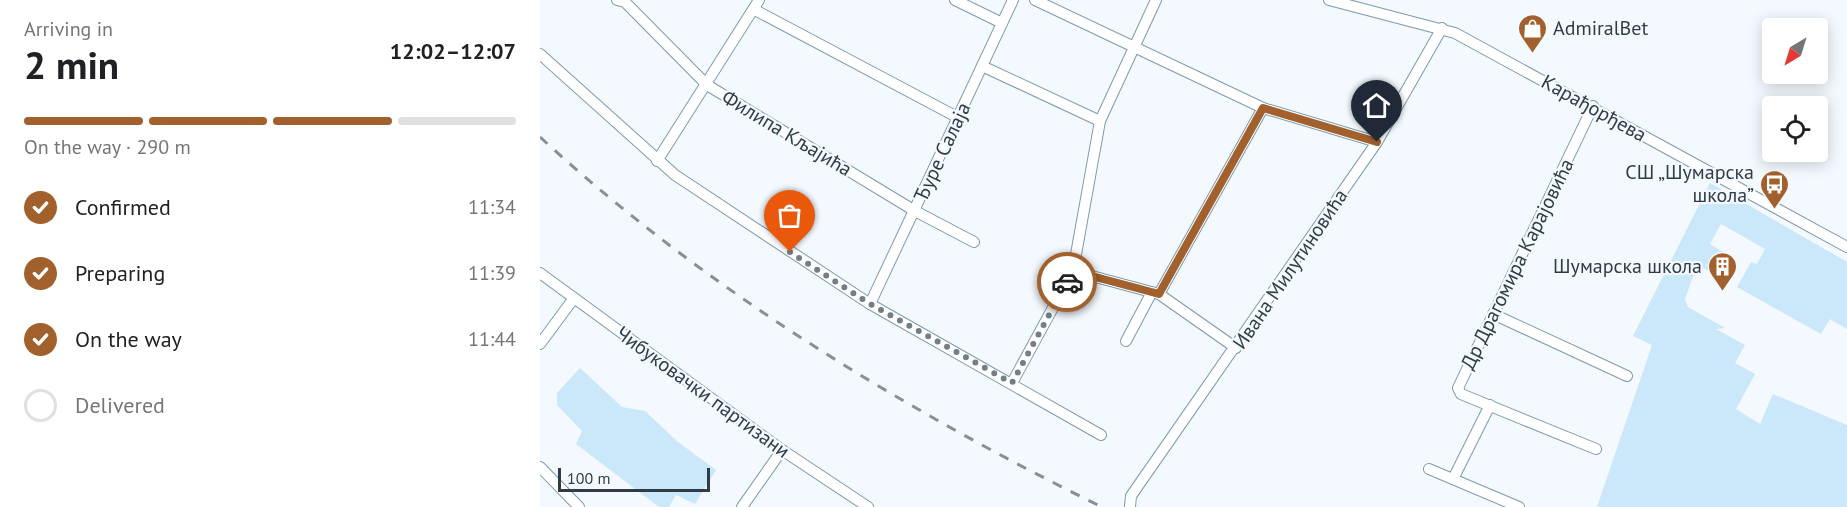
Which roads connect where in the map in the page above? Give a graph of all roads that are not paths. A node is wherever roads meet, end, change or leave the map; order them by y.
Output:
1 (955, 0) edge
2 (1013, 0) edge
3 (1035, 0) edge
4 (1156, 0) edge
5 (1329, 0) edge
6 (622, 1) edge
7 (757, 5) edge
8 (1002, 22) junction
9 (1442, 28) junction
10 (1135, 47) junction
11 (540, 54) edge
12 (982, 66) junction
13 (707, 85) junction
14 (1593, 106) junction
15 (1263, 108) junction
16 (957, 117) junction
17 (1100, 121) junction
18 (1377, 142) junction
19 (657, 161) junction
20 (915, 211) junction
21 (974, 242) dead end
22 (1847, 247) edge
23 (1073, 271) junction
24 (540, 273) edge
25 (1155, 293) junction
26 (574, 298) junction
27 (870, 304) junction
28 (1493, 314) junction
29 (1126, 341) dead end
30 (540, 344) edge
31 (1236, 348) junction
32 (1627, 376) dead end
33 (1012, 383) junction
34 (1490, 405) junction
35 (1101, 435) dead end
36 (1596, 449) dead end
37 (782, 450) junction
38 (540, 467) edge
39 (1429, 469) dead end
40 (1453, 479) junction
41 (1130, 506) edge
42 (579, 507) edge
43 (742, 507) edge
44 (868, 507) edge
45 (1519, 507) edge

1 - 8 street
2 - 8 street, Ђуре Салаја
3 - 10 street
4 - 10 street
5 - 9 street, Карађорђева
6 - 13 street, Филипа Кљајића
7 - 13 street
7 - 16 street
8 - 12 street, Ђуре Салаја
9 - 14 street, Карађорђева
9 - 18 street, Ивана Милутиновића
10 - 15 street
10 - 17 street
11 - 19 street
12 - 16 street, Ђуре Салаја
12 - 17 street
13 - 19 street
13 - 20 street, Филипа Кљајића
14 - 22 street, Карађорђева
14 - 28 street, Др Драгомира Карајовића
15 - 18 street
15 - 25 street
16 - 20 street, Ђуре Салаја
17 - 23 street
18 - 31 street, Ивана Милутиновића
19 - 27 street
20 - 21 street, Филипа Кљајића
20 - 27 street, Ђуре Салаја
23 - 25 street
23 - 33 street
24 - 26 street, Чибуковачки партизани
25 - 29 street
25 - 31 street
26 - 30 street
26 - 37 street, Чибуковачки партизани
27 - 33 street
28 - 32 street
28 - 34 street, Др Драгомира Карајовића
31 - 41 street, Ивана Милутиновића
33 - 35 street
34 - 36 street, Др Драгомира Карајовића
34 - 40 street
37 - 43 street
37 - 44 street, Чибуковачки партизани
38 - 42 street
39 - 40 street
40 - 45 street

